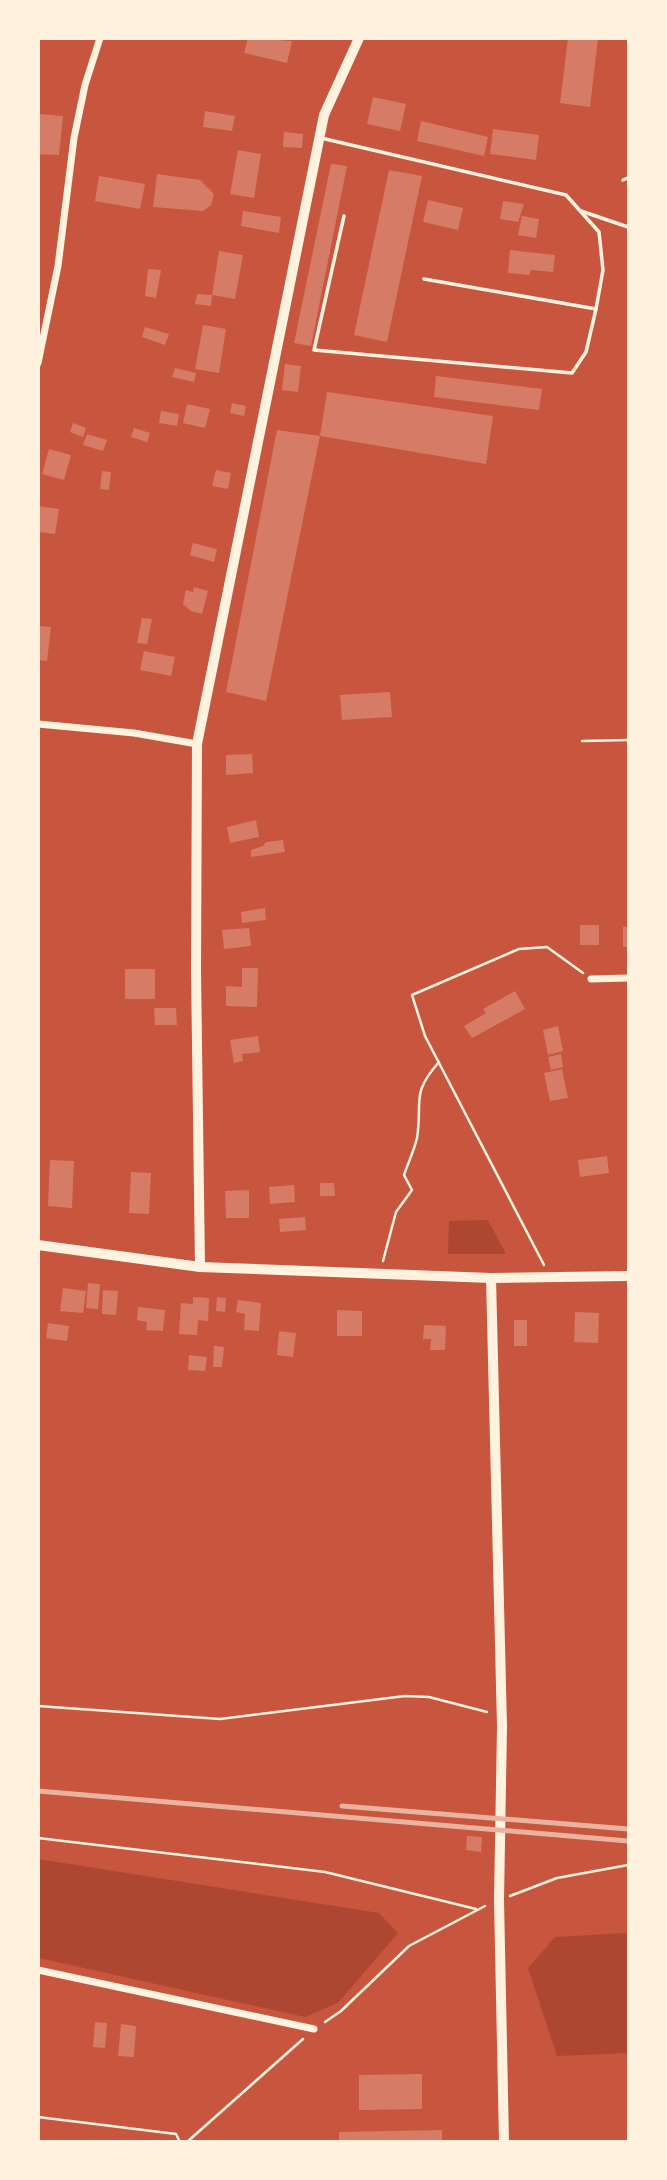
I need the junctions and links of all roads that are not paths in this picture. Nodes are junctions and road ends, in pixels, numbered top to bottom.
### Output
1 (100, 38) edge
2 (359, 38) edge
3 (319, 138) junction
4 (579, 210) junction
5 (344, 216) dead end
6 (628, 227) edge
7 (424, 279) dead end
8 (596, 309) junction
9 (38, 363) edge
10 (38, 724) edge
11 (197, 744) junction
12 (628, 978) edge
13 (591, 979) road end
14 (38, 1245) edge
15 (200, 1267) junction
16 (628, 1276) edge
17 (491, 1278) junction
18 (38, 1970) edge
19 (314, 2029) road end
20 (504, 2141) edge

1 - 9 street
2 - 3 street
3 - 4 lane
3 - 11 street
4 - 6 lane
4 - 8 lane
5 - 8 lane
7 - 8 lane
10 - 11 street
11 - 15 street
12 - 13 street
14 - 15 street
15 - 17 street
16 - 17 street
17 - 20 street
18 - 19 street

